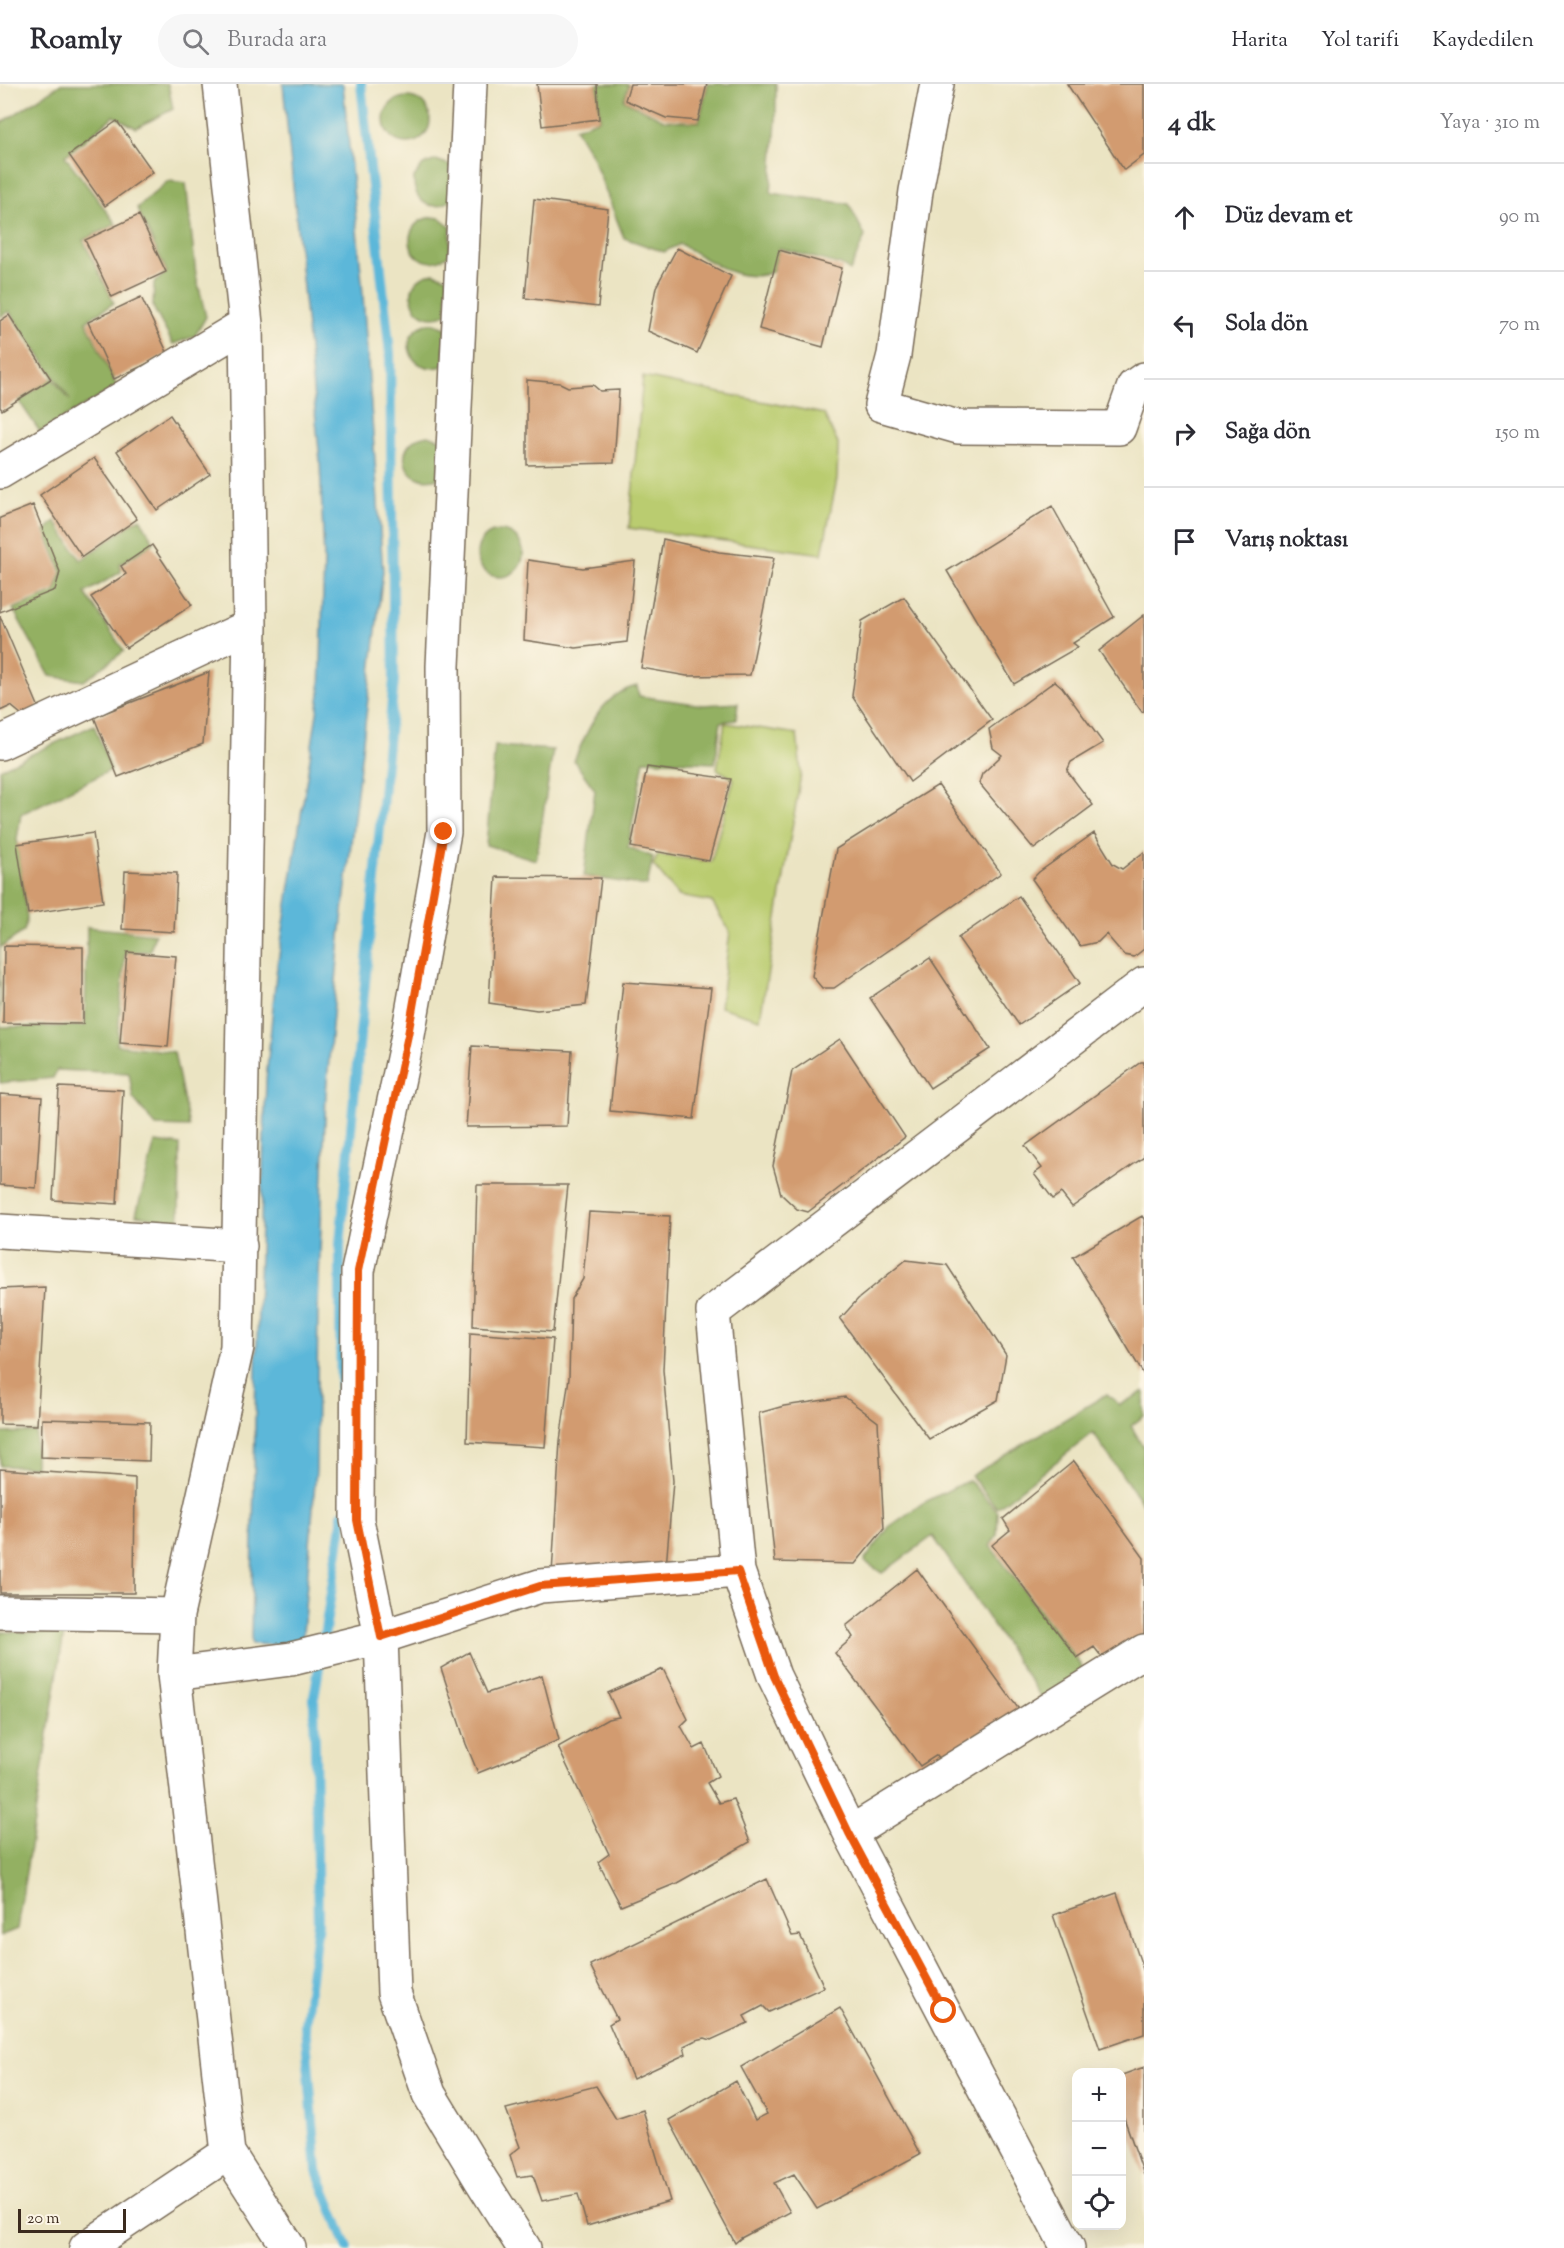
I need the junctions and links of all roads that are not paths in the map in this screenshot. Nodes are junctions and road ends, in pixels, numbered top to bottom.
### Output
1 (220, 84) edge
2 (470, 84) edge
3 (937, 84) edge
4 (246, 324) junction
5 (1141, 390) edge
6 (0, 472) edge
7 (250, 626) junction
8 (0, 743) edge
9 (1144, 984) edge
10 (0, 1231) edge
11 (240, 1246) junction
12 (738, 1571) junction
13 (0, 1612) edge
14 (177, 1616) junction
15 (381, 1637) junction
16 (1144, 1651) edge
17 (174, 1674) junction
18 (849, 1833) junction
19 (228, 2152) junction
20 (86, 2248) edge
21 (289, 2248) edge
22 (524, 2248) edge
23 (1068, 2248) edge

1 - 4 street
2 - 15 street
3 - 5 street
4 - 6 street
4 - 7 street
7 - 8 street
7 - 11 street
9 - 12 street
10 - 11 street
11 - 14 street
12 - 15 street
12 - 18 street
13 - 14 street
14 - 17 street
15 - 17 street
15 - 22 street
16 - 18 street
17 - 19 street
18 - 23 street
19 - 20 street
19 - 21 street

